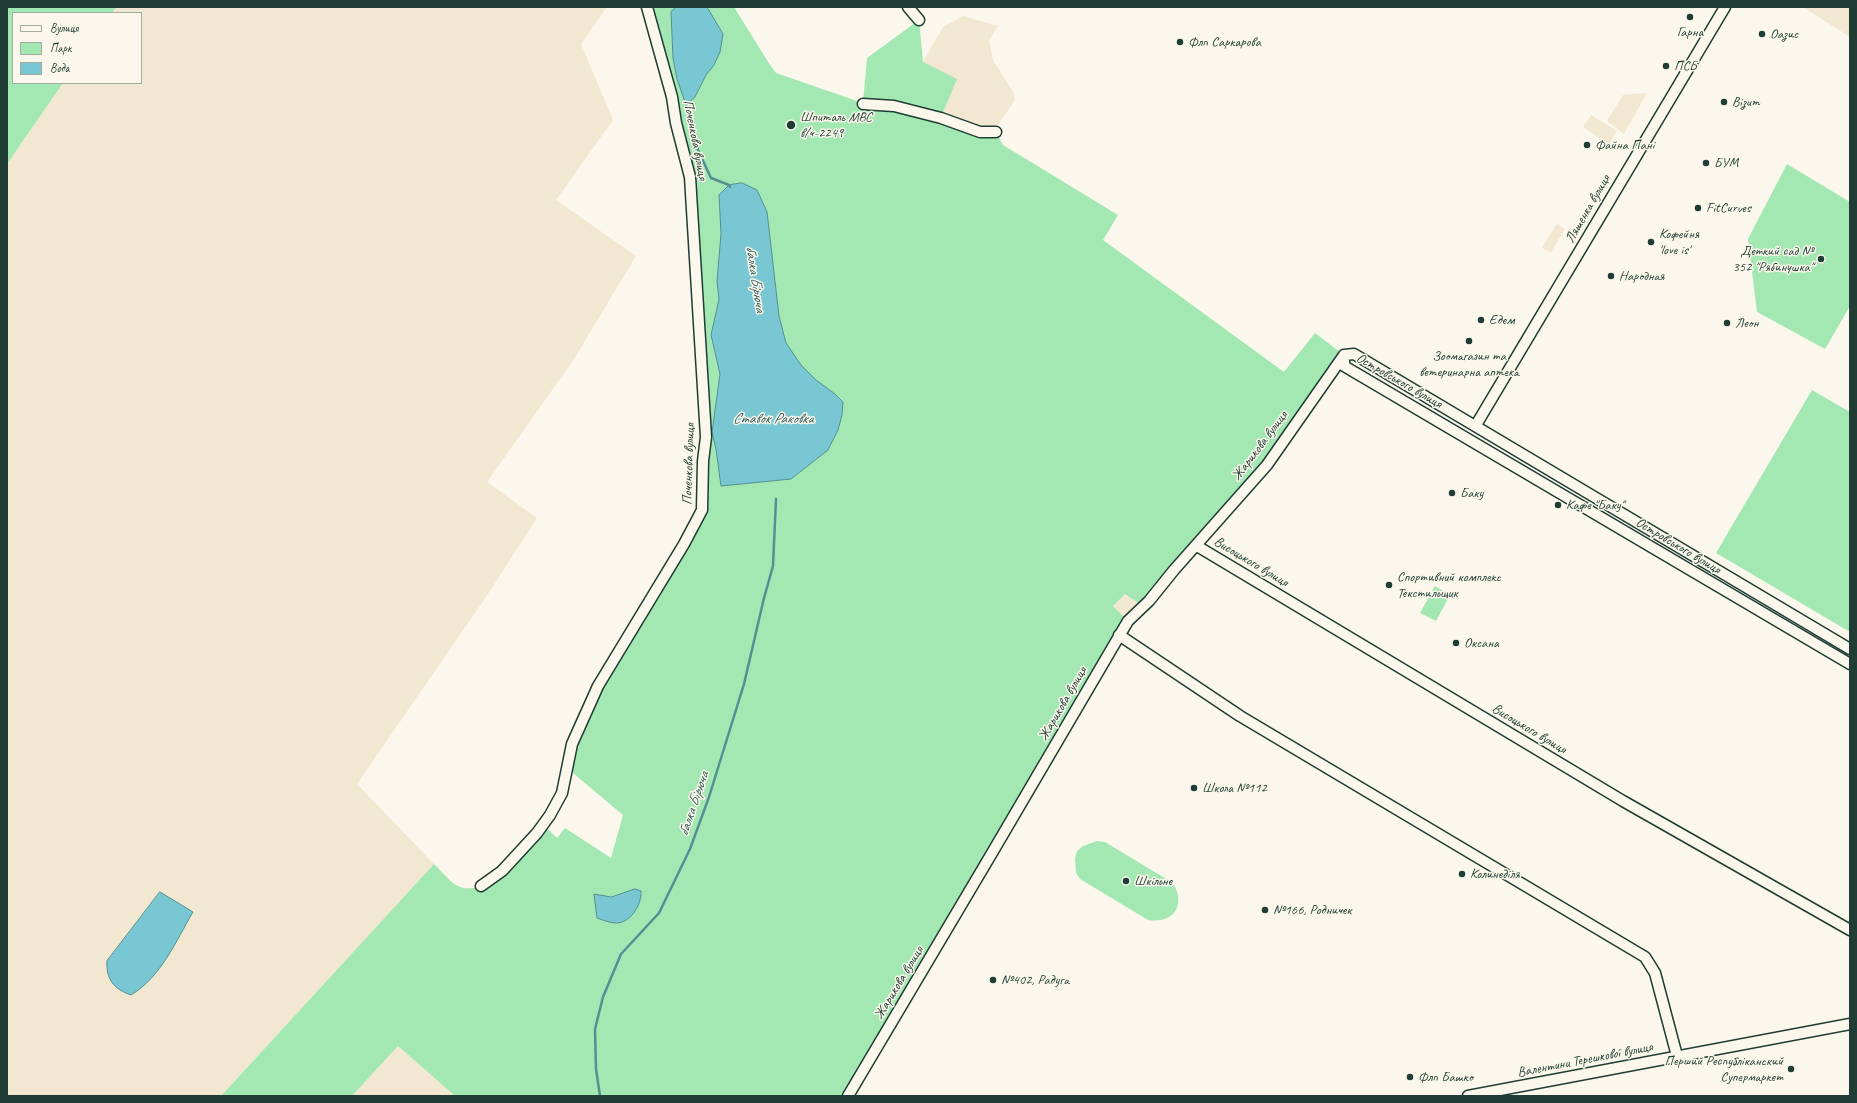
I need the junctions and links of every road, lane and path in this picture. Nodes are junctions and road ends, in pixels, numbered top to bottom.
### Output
1 (648, 7) edge
2 (908, 7) edge
3 (1725, 7) edge
4 (919, 20) dead end
5 (863, 104) dead end
6 (996, 132) dead end
7 (1344, 355) junction
8 (1476, 425) junction
9 (1197, 546) junction
10 (1119, 635) junction
11 (1850, 649) edge
12 (1850, 664) edge
13 (482, 886) dead end
14 (1850, 930) edge
15 (1850, 1024) edge
16 (1677, 1056) junction
17 (848, 1096) edge
18 (1468, 1096) edge

1 - 13 street, Поченкова вулиця
2 - 4 street
3 - 8 street, Ляшенка вулиця
5 - 6 street
7 - 8 street, Островського вулиця
7 - 9 street, Жарикова вулиця
7 - 12 street, Островського вулиця
8 - 11 street, Островського вулиця
9 - 10 street, Жарикова вулиця
9 - 14 street, Висоцького вулиця
10 - 16 street
10 - 17 street, Жарикова вулиця
15 - 16 street, Валентини Терешкової вулиця
16 - 18 street, Валентини Терешкової вулиця

